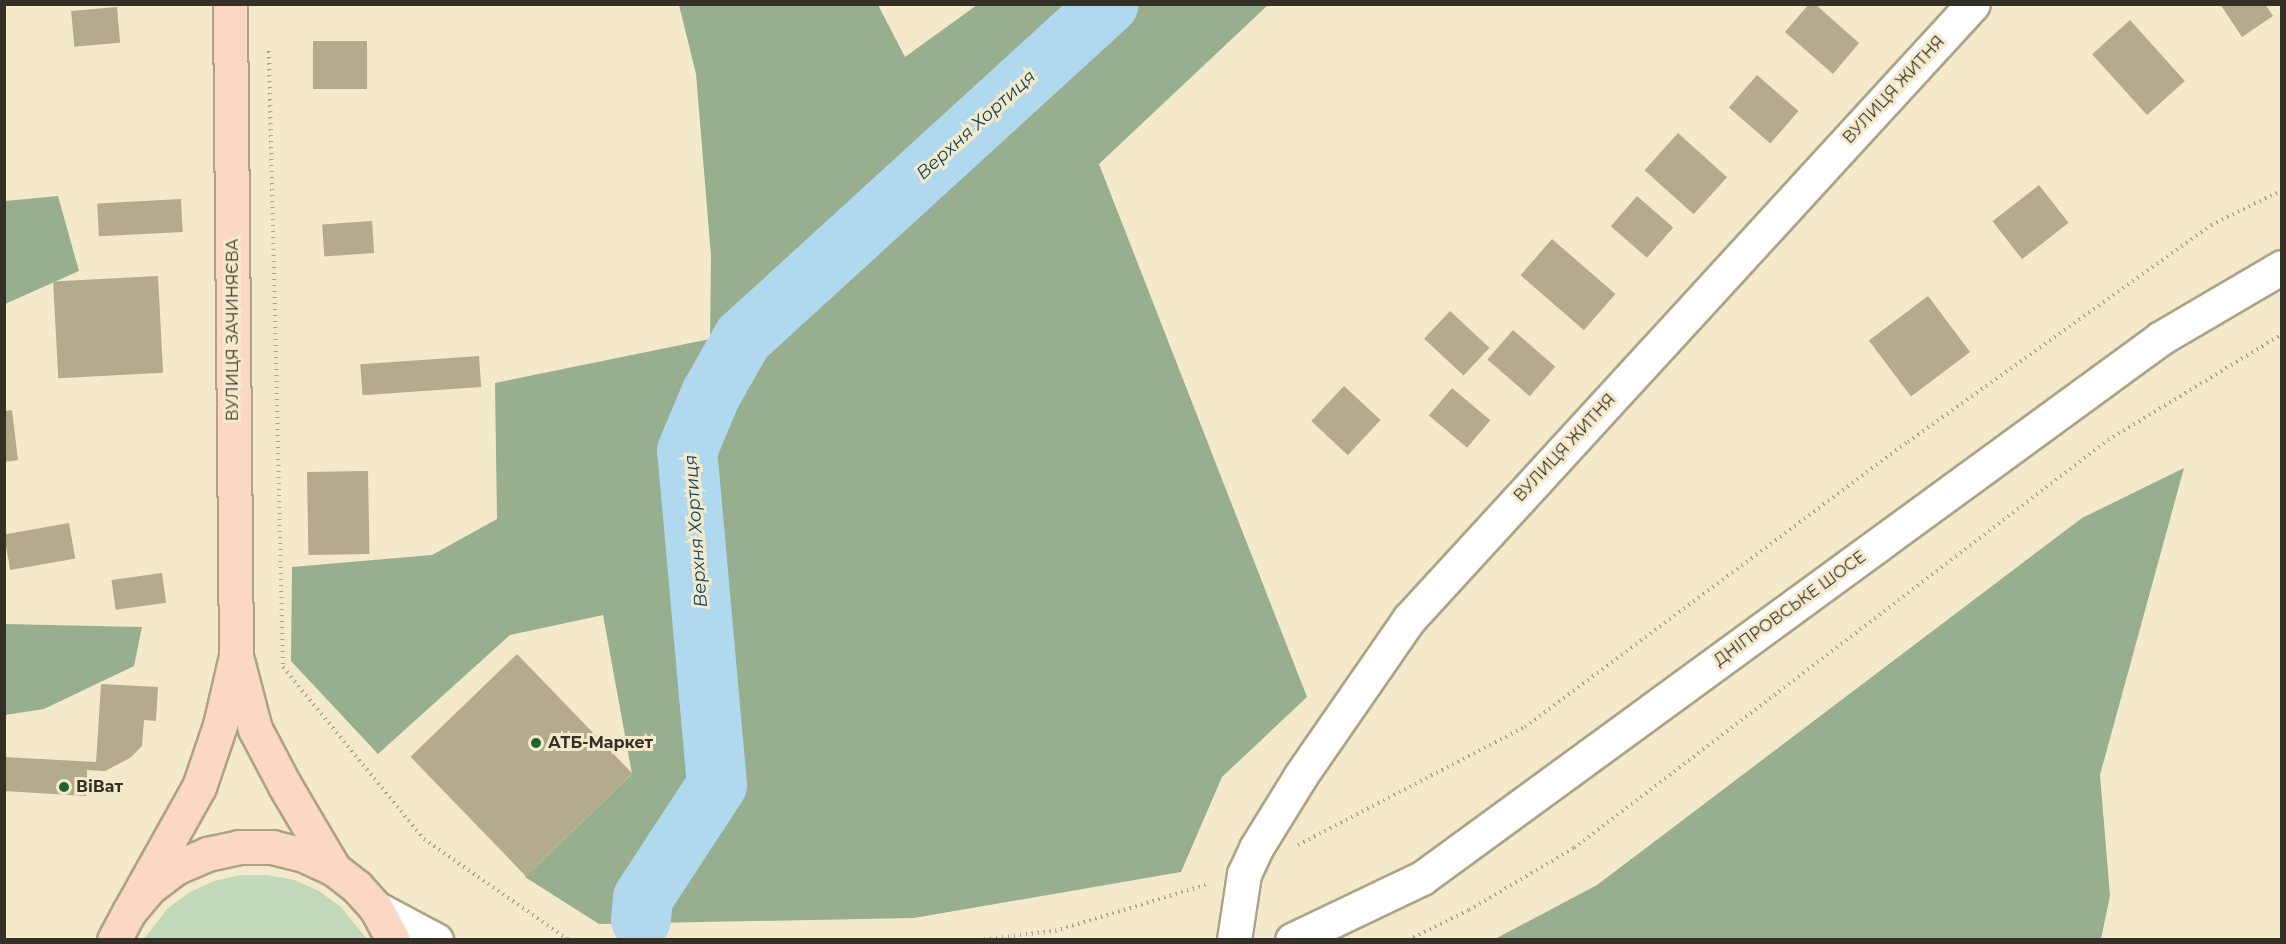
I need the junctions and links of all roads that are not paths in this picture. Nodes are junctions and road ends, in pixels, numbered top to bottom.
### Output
1 (230, 4) edge
2 (1973, 4) edge
3 (2282, 267) edge
4 (236, 656) junction
5 (334, 869) junction
6 (376, 908) junction
7 (121, 926) edge
8 (393, 939) edge
9 (436, 939) edge
10 (1234, 939) edge
11 (1292, 939) edge

1 - 4 main road, ВУЛИЦЯ ЗАЧИНЯЄВА
2 - 10 street, ВУЛИЦЯ ЖИТНЯ
3 - 11 street, ДНІПРОВСЬКЕ ШОСЕ
4 - 5 main road
4 - 7 main road
5 - 6 main road
5 - 7 main road
6 - 8 main road
6 - 9 street

